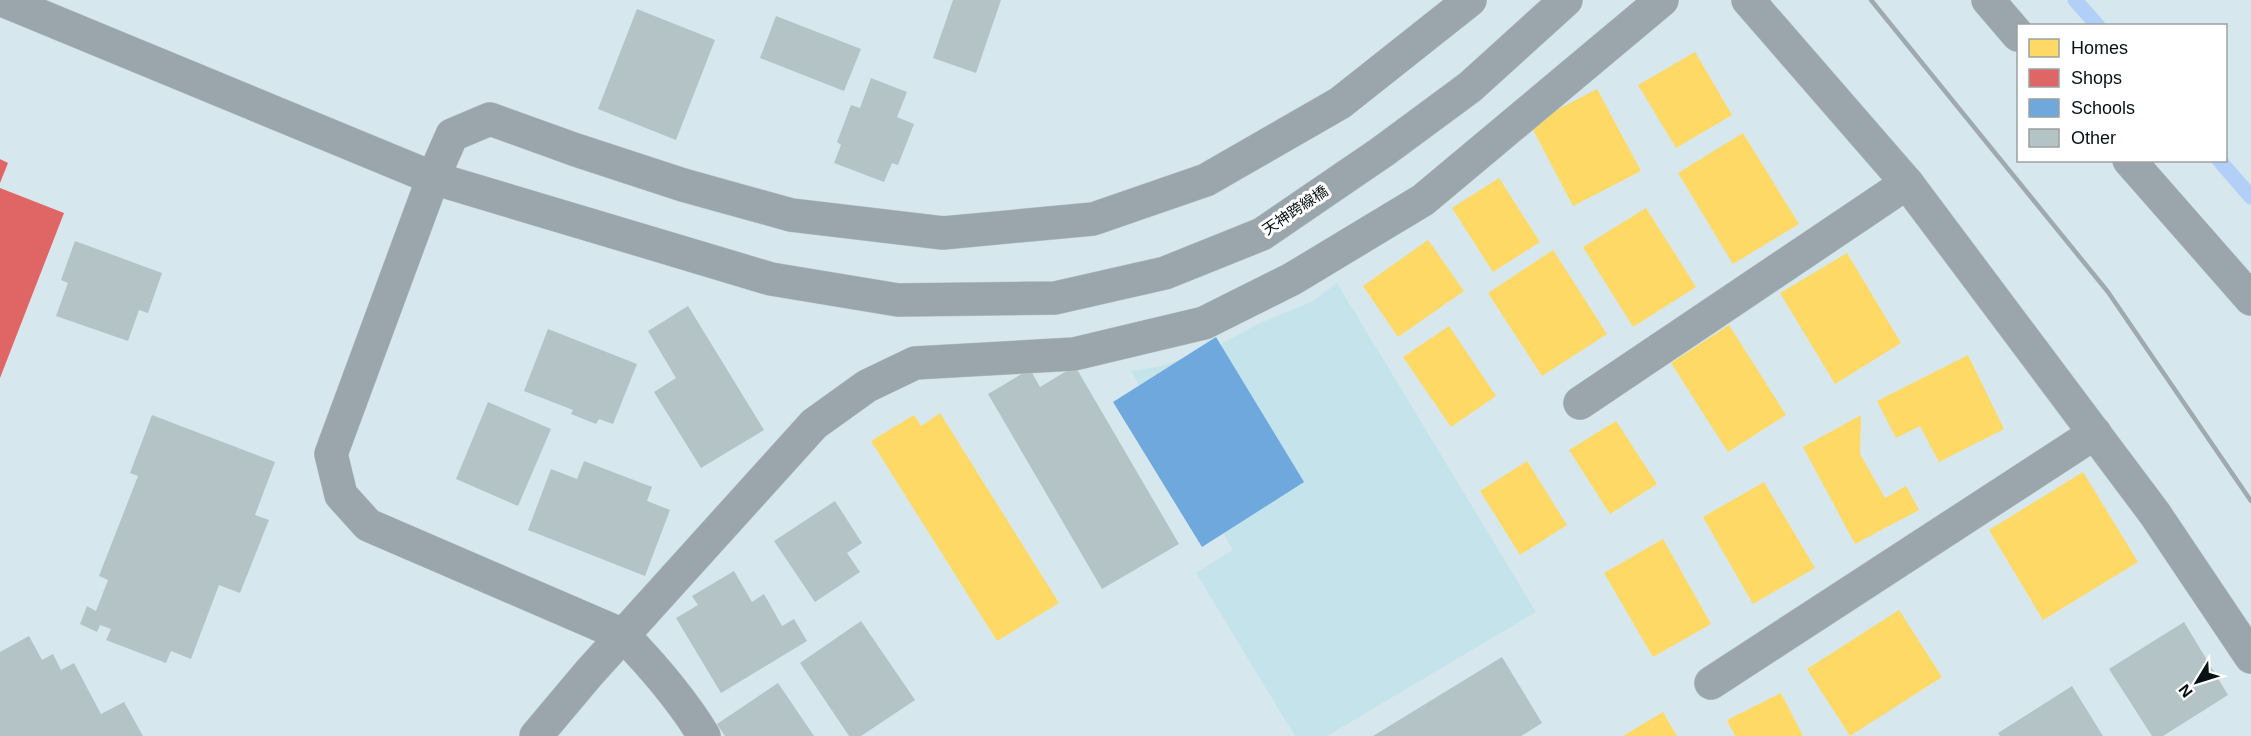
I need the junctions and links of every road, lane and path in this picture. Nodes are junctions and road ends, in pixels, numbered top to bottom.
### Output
1 (2, 0) edge
2 (1470, 0) edge
3 (1566, 0) edge
4 (1662, 0) edge
5 (1748, 0) edge
6 (1988, 0) edge
7 (2017, 33) edge
8 (2131, 162) edge
9 (433, 178) junction
10 (1907, 183) junction
11 (2251, 299) edge
12 (1580, 403) dead end
13 (2095, 434) junction
14 (623, 635) junction
15 (2251, 657) edge
16 (1711, 683) dead end
17 (536, 736) edge
18 (704, 736) edge

1 - 9 street, 天神跨線橋
2 - 9 street
3 - 9 street, 天神跨線橋
4 - 14 street
5 - 10 street
6 - 7 street
8 - 11 street
9 - 14 street
10 - 12 street
10 - 13 street
13 - 15 street
13 - 16 street
14 - 17 street
14 - 18 street

